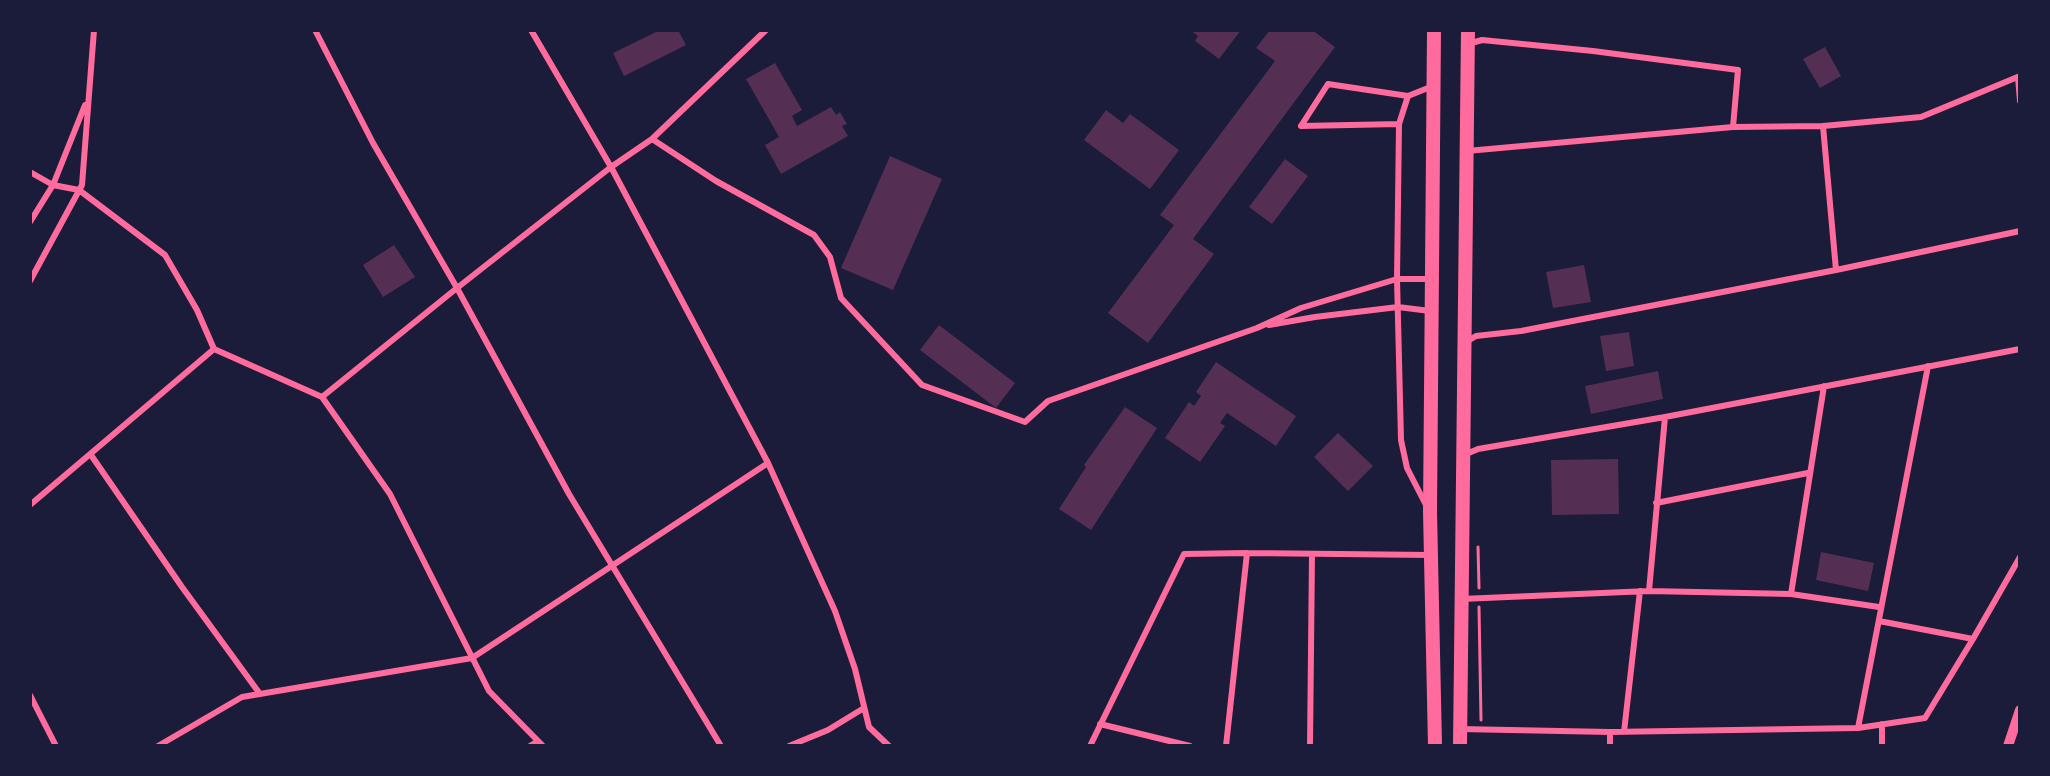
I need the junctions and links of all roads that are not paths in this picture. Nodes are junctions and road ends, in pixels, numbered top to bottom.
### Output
1 (94, 30) edge
2 (315, 30) edge
3 (531, 30) edge
4 (766, 30) edge
5 (1434, 30) edge
6 (1468, 37) edge
7 (2019, 76) edge
8 (1434, 86) junction
9 (1408, 96) junction
10 (88, 99) junction
11 (2020, 101) edge
12 (1399, 124) junction
13 (1823, 126) junction
14 (1733, 127) junction
15 (652, 139) junction
16 (1466, 151) junction
17 (611, 167) junction
18 (30, 172) edge
19 (53, 185) junction
20 (79, 190) junction
21 (30, 222) edge
22 (2020, 231) edge
23 (1836, 270) junction
24 (1397, 279) junction
25 (1431, 279) junction
26 (30, 281) edge
27 (457, 288) junction
28 (1398, 307) junction
29 (1430, 311) junction
30 (1257, 328) junction
31 (1464, 343) junction
32 (214, 349) junction
33 (2020, 349) edge
34 (1928, 366) junction
35 (1824, 386) junction
36 (322, 397) junction
37 (1665, 417) junction
38 (91, 455) junction
39 (1462, 456) junction
40 (768, 463) junction
41 (1808, 473) junction
42 (1656, 503) junction
43 (30, 505) edge
44 (1430, 511) junction
45 (1247, 553) junction
46 (1312, 554) junction
47 (1430, 555) junction
48 (2020, 557) edge
49 (612, 564) junction
50 (1640, 591) junction
51 (1649, 591) junction
52 (1791, 594) junction
53 (1460, 599) junction
54 (1879, 607) junction
55 (1879, 621) junction
56 (1973, 639) junction
57 (472, 658) junction
58 (260, 694) junction
59 (30, 695) edge
60 (30, 700) edge
61 (36, 707) junction
62 (864, 708) junction
63 (2020, 710) edge
64 (1100, 724) junction
65 (1882, 724) junction
66 (1858, 728) junction
67 (1460, 729) junction
68 (1610, 732) junction
69 (1624, 732) junction
70 (540, 743) edge
71 (56, 746) edge
72 (158, 746) edge
73 (530, 746) edge
74 (721, 746) edge
75 (789, 746) edge
76 (889, 746) edge
77 (1090, 746) edge
78 (1190, 746) edge
79 (1226, 746) edge
80 (1310, 746) edge
81 (1435, 746) edge
82 (1460, 746) edge
83 (1610, 746) edge
84 (1882, 746) edge
85 (2008, 746) edge

1 - 10 street
2 - 27 street
3 - 17 street
4 - 15 street
5 - 8 highway
6 - 14 street
6 - 16 highway
7 - 11 street
7 - 13 street
8 - 9 street
8 - 25 highway
9 - 12 street
9 - 12 street
10 - 19 street
10 - 20 street
12 - 24 street
13 - 14 street
13 - 23 street
14 - 16 street
15 - 17 street
15 - 30 street
16 - 31 highway
17 - 27 street
17 - 40 street
18 - 19 street
19 - 20 street
19 - 21 street
20 - 26 street
20 - 32 street
22 - 23 street
23 - 31 street
24 - 25 street
24 - 28 street
24 - 30 street
25 - 29 highway
27 - 36 street
27 - 49 street
28 - 29 street
28 - 30 street
28 - 44 street
29 - 44 highway
31 - 39 highway
32 - 36 street
32 - 38 street
33 - 34 street
34 - 35 street
34 - 54 street
35 - 37 street
35 - 41 street
36 - 57 street
37 - 39 street
37 - 42 street
38 - 43 street
38 - 58 street
39 - 53 highway
40 - 49 street
40 - 62 street
41 - 42 street
41 - 52 street
42 - 51 street
44 - 47 highway
45 - 46 street
45 - 64 street
45 - 79 street
46 - 47 street
46 - 80 street
47 - 81 highway
48 - 56 street
49 - 57 street
49 - 74 street
50 - 51 street
50 - 53 street
50 - 69 street
51 - 52 street
52 - 54 street
53 - 67 highway
54 - 55 street
55 - 56 street
55 - 66 street
56 - 65 street
57 - 58 street
57 - 70 street
58 - 72 street
59 - 61 street
60 - 61 street
61 - 71 street
62 - 75 street
62 - 76 street
63 - 85 street
64 - 77 street
64 - 78 street
65 - 66 street
65 - 84 street
66 - 69 street
67 - 68 street
67 - 82 highway
68 - 69 street
68 - 83 street
70 - 73 street

